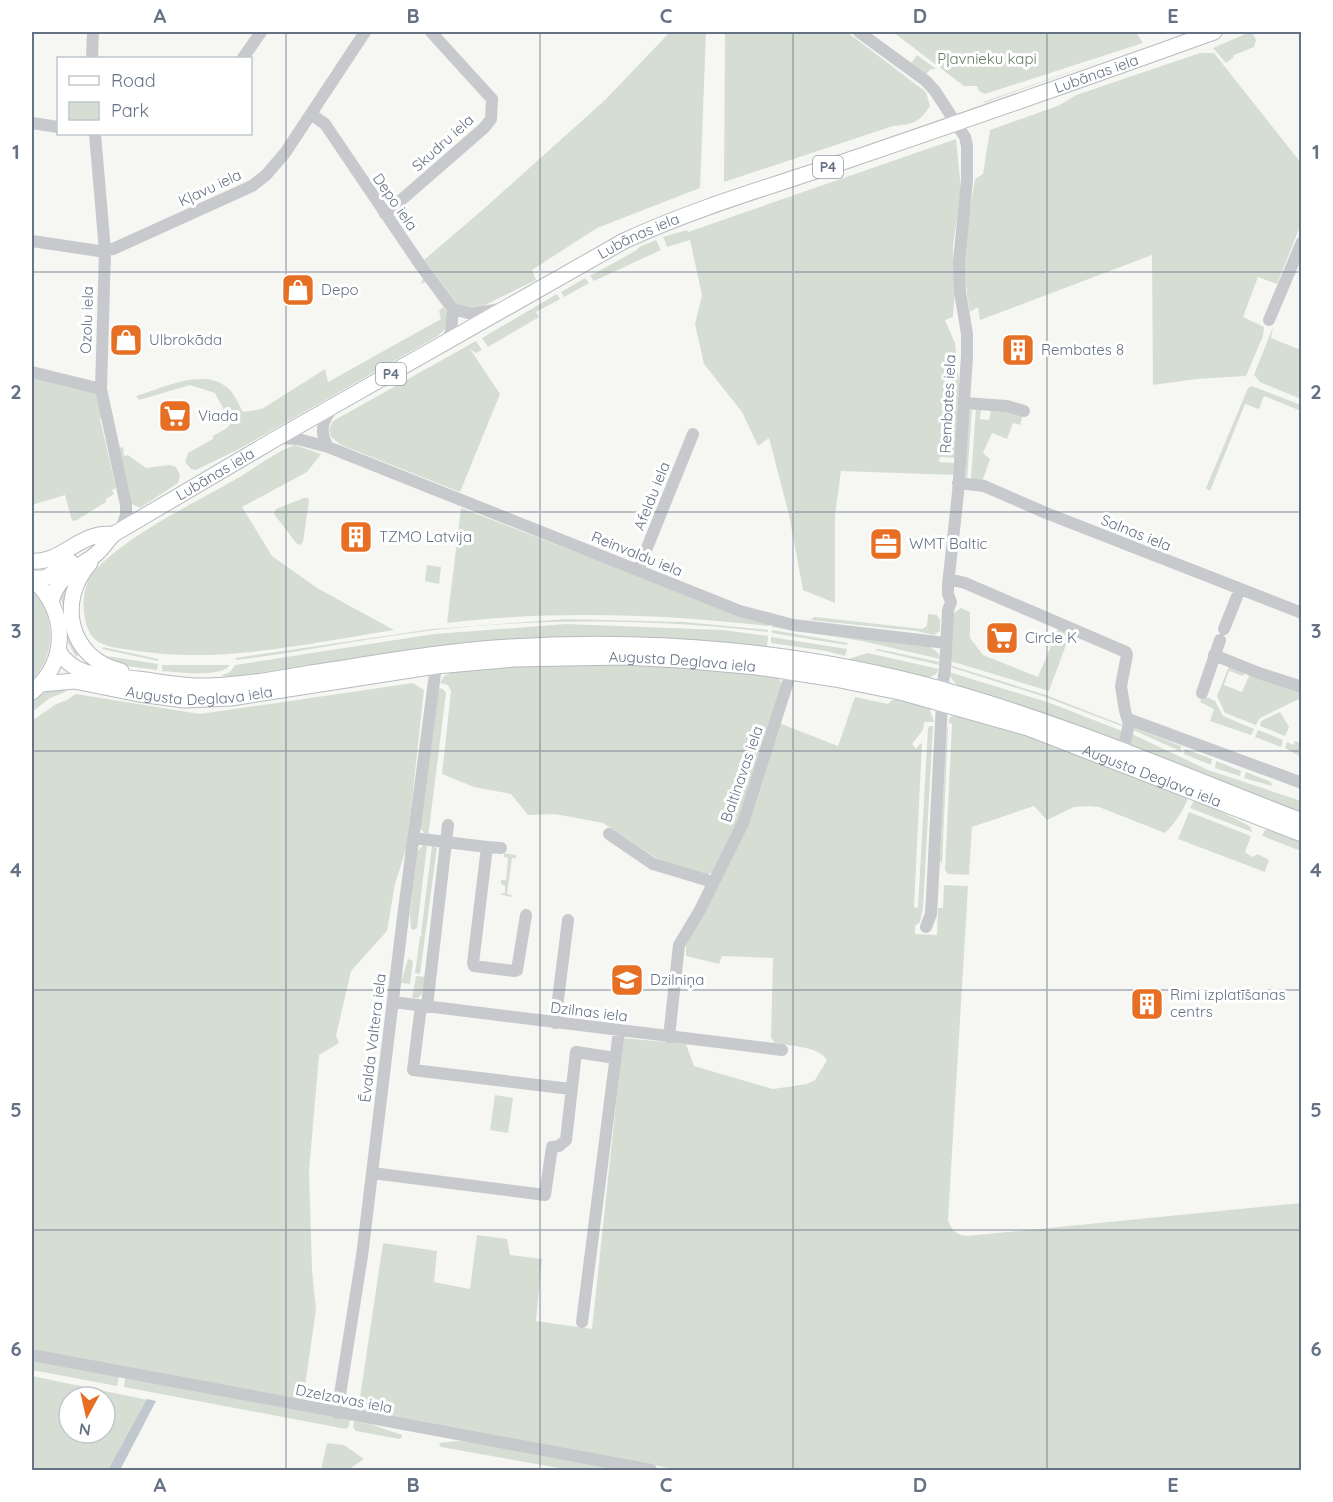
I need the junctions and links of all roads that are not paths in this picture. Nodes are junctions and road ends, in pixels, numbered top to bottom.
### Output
1 (93, 32) edge
2 (261, 32) edge
3 (365, 32) edge
4 (431, 32) edge
5 (859, 32) edge
6 (1214, 32) edge
7 (92, 57) edge
8 (244, 57) edge
9 (312, 114) junction
10 (32, 123) edge
11 (955, 123) junction
12 (57, 127) edge
13 (95, 135) edge
14 (385, 214) junction
15 (32, 241) edge
16 (1302, 242) edge
17 (105, 251) junction
18 (453, 309) junction
19 (504, 309) junction
20 (1269, 320) dead end
21 (446, 342) junction
22 (32, 372) edge
23 (101, 389) junction
24 (965, 403) junction
25 (335, 405) junction
26 (1024, 411) dead end
27 (693, 434) dead end
28 (277, 438) junction
29 (328, 447) junction
30 (958, 483) junction
31 (126, 505) junction
32 (153, 512) junction
33 (114, 535) junction
34 (93, 550) junction
35 (32, 561) edge
36 (638, 570) junction
37 (32, 571) edge
38 (32, 578) edge
39 (949, 579) junction
40 (1240, 589) junction
41 (51, 602) junction
42 (1302, 613) edge
43 (58, 644) junction
44 (946, 644) junction
45 (1214, 655) junction
46 (436, 666) junction
47 (791, 672) junction
48 (138, 679) junction
49 (1302, 687) edge
50 (36, 688) edge
51 (1202, 693) dead end
52 (942, 696) junction
53 (1128, 719) junction
54 (1045, 728) junction
55 (1123, 751) junction
56 (1302, 783) edge
57 (1302, 821) edge
58 (448, 825) dead end
59 (609, 834) dead end
60 (1302, 834) edge
61 (413, 838) junction
62 (446, 842) junction
63 (487, 847) junction
64 (501, 848) dead end
65 (713, 882) junction
66 (526, 915) dead end
67 (568, 920) dead end
68 (926, 927) dead end
69 (393, 1002) junction
70 (424, 1006) junction
71 (555, 1023) junction
72 (619, 1031) junction
73 (669, 1037) junction
74 (782, 1050) dead end
75 (615, 1058) junction
76 (571, 1089) junction
77 (372, 1173) junction
78 (582, 1322) dead end
79 (32, 1355) edge
80 (337, 1413) junction
81 (651, 1470) edge

1 - 7 street
2 - 8 street
3 - 9 street, Kļavu iela
4 - 14 street, Skudru iela
5 - 11 street, Rembates iela
6 - 11 main road, Lubānas iela / P4
9 - 14 street, Depo iela
9 - 17 street, Kļavu iela
10 - 12 street
11 - 19 main road, Lubānas iela / P4
11 - 24 street, Rembates iela
13 - 17 street, Ozolu iela
14 - 18 street, Depo iela
15 - 17 street
16 - 20 street
17 - 23 street, Ozolu iela
18 - 19 street
18 - 21 street
19 - 21 main road, Lubānas iela / P4
21 - 25 main road, Lubānas iela / P4
22 - 23 street
23 - 31 street, Ozolu iela
24 - 26 street
24 - 30 street, Rembates iela
25 - 28 main road, Lubānas iela / P4
25 - 29 street
27 - 36 street, Afeldu iela
28 - 29 street, Reinvaldu iela
28 - 32 main road, Lubānas iela / P4
29 - 36 street, Reinvaldu iela
30 - 39 street, Rembates iela
30 - 40 street, Salnas iela
31 - 32 street
31 - 33 street, Ozolu iela
32 - 33 main road, Lubānas iela / P4
33 - 34 main road, Lubānas iela / P4
33 - 35 main road, P4
34 - 37 main road, Lubānas iela / P4
34 - 38 main road, Lubānas iela / P4
34 - 41 main road, Lubānas iela / P4
34 - 48 main road
36 - 44 street, Reinvaldu iela
38 - 41 main road, P4
39 - 44 street, Rembates iela
39 - 53 street
40 - 42 street, Salnas iela
40 - 45 street
41 - 43 main road, P4
43 - 48 main road, Augusta Deglava iela
43 - 50 main road
44 - 52 street, Rembates iela
45 - 49 street
45 - 51 street
46 - 47 main road, Augusta Deglava iela
46 - 50 main road, Augusta Deglava iela
46 - 61 street, Ēvalda Valtera iela
47 - 52 main road, Augusta Deglava iela
47 - 65 street, Baltinavas iela
48 - 52 main road, Augusta Deglava iela
52 - 54 main road, Augusta Deglava iela
52 - 68 street, Rembates iela
53 - 55 street
53 - 56 street
54 - 55 main road, Augusta Deglava iela
54 - 60 main road, Augusta Deglava iela
55 - 57 main road, Augusta Deglava iela
58 - 62 street
59 - 65 street
61 - 62 street
61 - 69 street, Ēvalda Valtera iela
62 - 63 street
62 - 70 street
63 - 64 street
63 - 66 street
65 - 73 street, Baltinavas iela
67 - 71 street
69 - 70 street, Dzilnas iela
69 - 77 street, Ēvalda Valtera iela
70 - 71 street, Dzilnas iela
70 - 76 street
71 - 72 street, Dzilnas iela
72 - 73 street, Dzilnas iela
72 - 75 street
73 - 74 street, Dzilnas iela
75 - 76 street
75 - 78 street
76 - 77 street
77 - 80 street, Ēvalda Valtera iela
79 - 80 street, Dzelzavas iela
80 - 81 street, Dzelzavas iela

